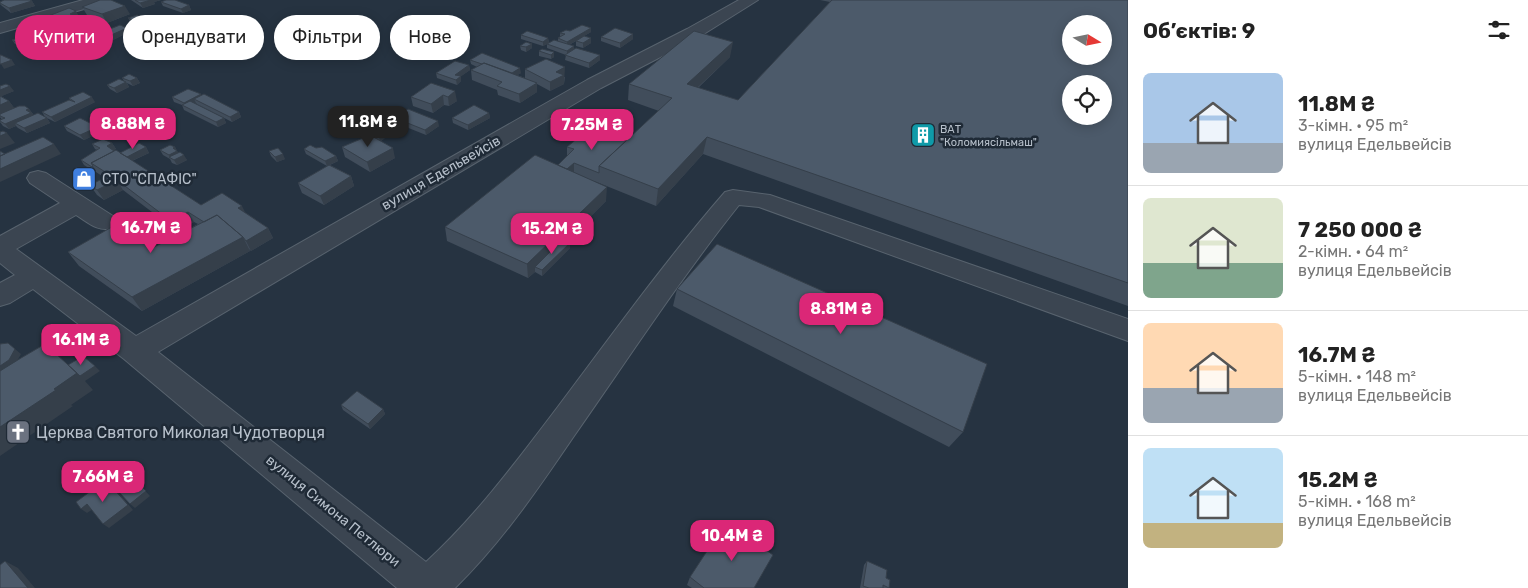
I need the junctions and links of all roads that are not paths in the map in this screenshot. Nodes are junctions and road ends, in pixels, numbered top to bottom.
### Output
1 (100, 0) edge
2 (750, 0) edge
3 (0, 28) edge
4 (38, 178) dead end
5 (77, 204) junction
6 (104, 222) dead end
7 (0, 249) edge
8 (35, 275) junction
9 (0, 296) edge
10 (1128, 330) edge
11 (135, 351) junction
12 (427, 588) edge

1 - 3 street
2 - 11 street, вулиця Едельвейсів
4 - 5 street
5 - 6 street
5 - 7 street
7 - 8 street, вулиця Симона Петлюри
8 - 9 street
8 - 11 street, вулиця Симона Петлюри
10 - 12 street
11 - 12 street, вулиця Симона Петлюри

